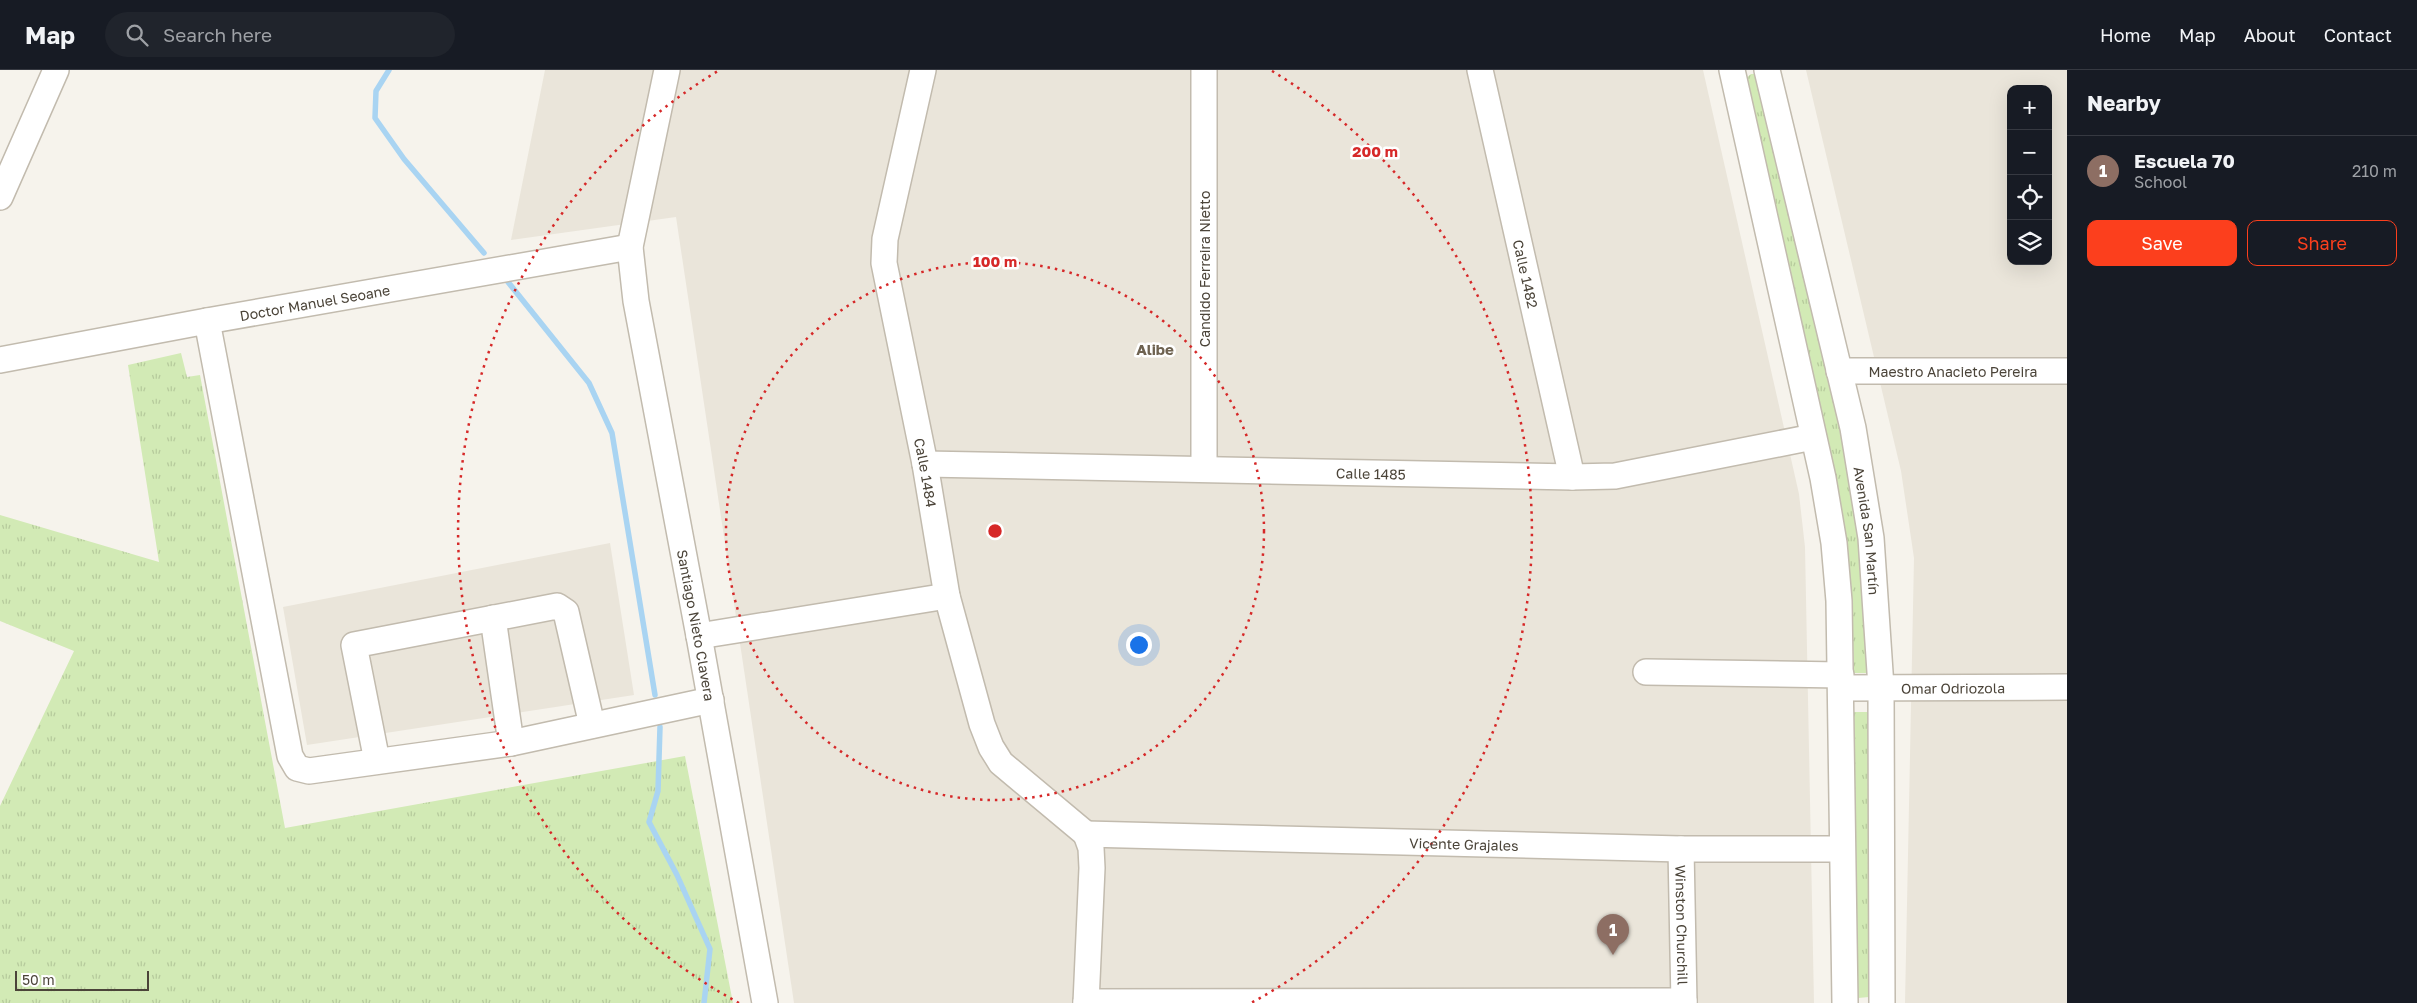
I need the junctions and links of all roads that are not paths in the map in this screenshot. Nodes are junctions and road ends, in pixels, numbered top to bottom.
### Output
1 (56, 70) edge
2 (667, 70) edge
3 (923, 70) edge
4 (1204, 70) edge
5 (1480, 70) edge
6 (1732, 70) edge
7 (1766, 70) edge
8 (0, 197) edge
9 (630, 247) junction
10 (207, 321) junction
11 (0, 360) edge
12 (1839, 371) junction
13 (2067, 371) edge
14 (1812, 437) junction
15 (926, 464) junction
16 (1204, 468) junction
17 (1572, 477) junction
18 (947, 596) junction
19 (493, 618) junction
20 (699, 636) junction
21 (1646, 672) dead end
22 (1841, 682) junction
23 (1882, 687) junction
24 (2067, 687) edge
25 (711, 700) junction
26 (592, 726) junction
27 (511, 743) junction
28 (377, 761) junction
29 (1086, 834) junction
30 (1681, 849) junction
31 (1842, 850) junction
32 (1684, 1002) edge
33 (765, 1003) edge
34 (1086, 1003) edge
35 (1845, 1003) edge
36 (1882, 1003) edge

1 - 8 street
2 - 9 street, Santiago Nieto Clavera
3 - 15 street, Calle 1484
4 - 16 street, Candido Ferreira Nietto
5 - 17 street, Calle 1482
6 - 14 street
7 - 12 street, Avenida San Martín
9 - 10 street, Doctor Manuel Seoane
9 - 20 street, Santiago Nieto Clavera
10 - 11 street, Doctor Manuel Seoane
10 - 28 street
12 - 13 street, Maestro Anacieto Pereira
12 - 23 street, Avenida San Martín
14 - 17 street, Calle 1485
14 - 22 street
15 - 16 street, Calle 1485
15 - 18 street, Calle 1484
16 - 17 street, Calle 1485
18 - 20 street
18 - 29 street, Calle 1484
19 - 26 street
19 - 27 street
19 - 28 street
20 - 25 street, Santiago Nieto Clavera
21 - 22 street, Omar Odriozola
22 - 23 street, Omar Odriozola
22 - 31 street
23 - 24 street, Omar Odriozola
23 - 36 street, Avenida San Martín
25 - 26 street
25 - 33 street, Santiago Nieto Clavera
26 - 27 street
27 - 28 street
29 - 30 street, Vicente Grajales
29 - 34 street
30 - 31 street, Vicente Grajales
30 - 32 street, Winston Churchill
31 - 35 street
32 - 34 street

